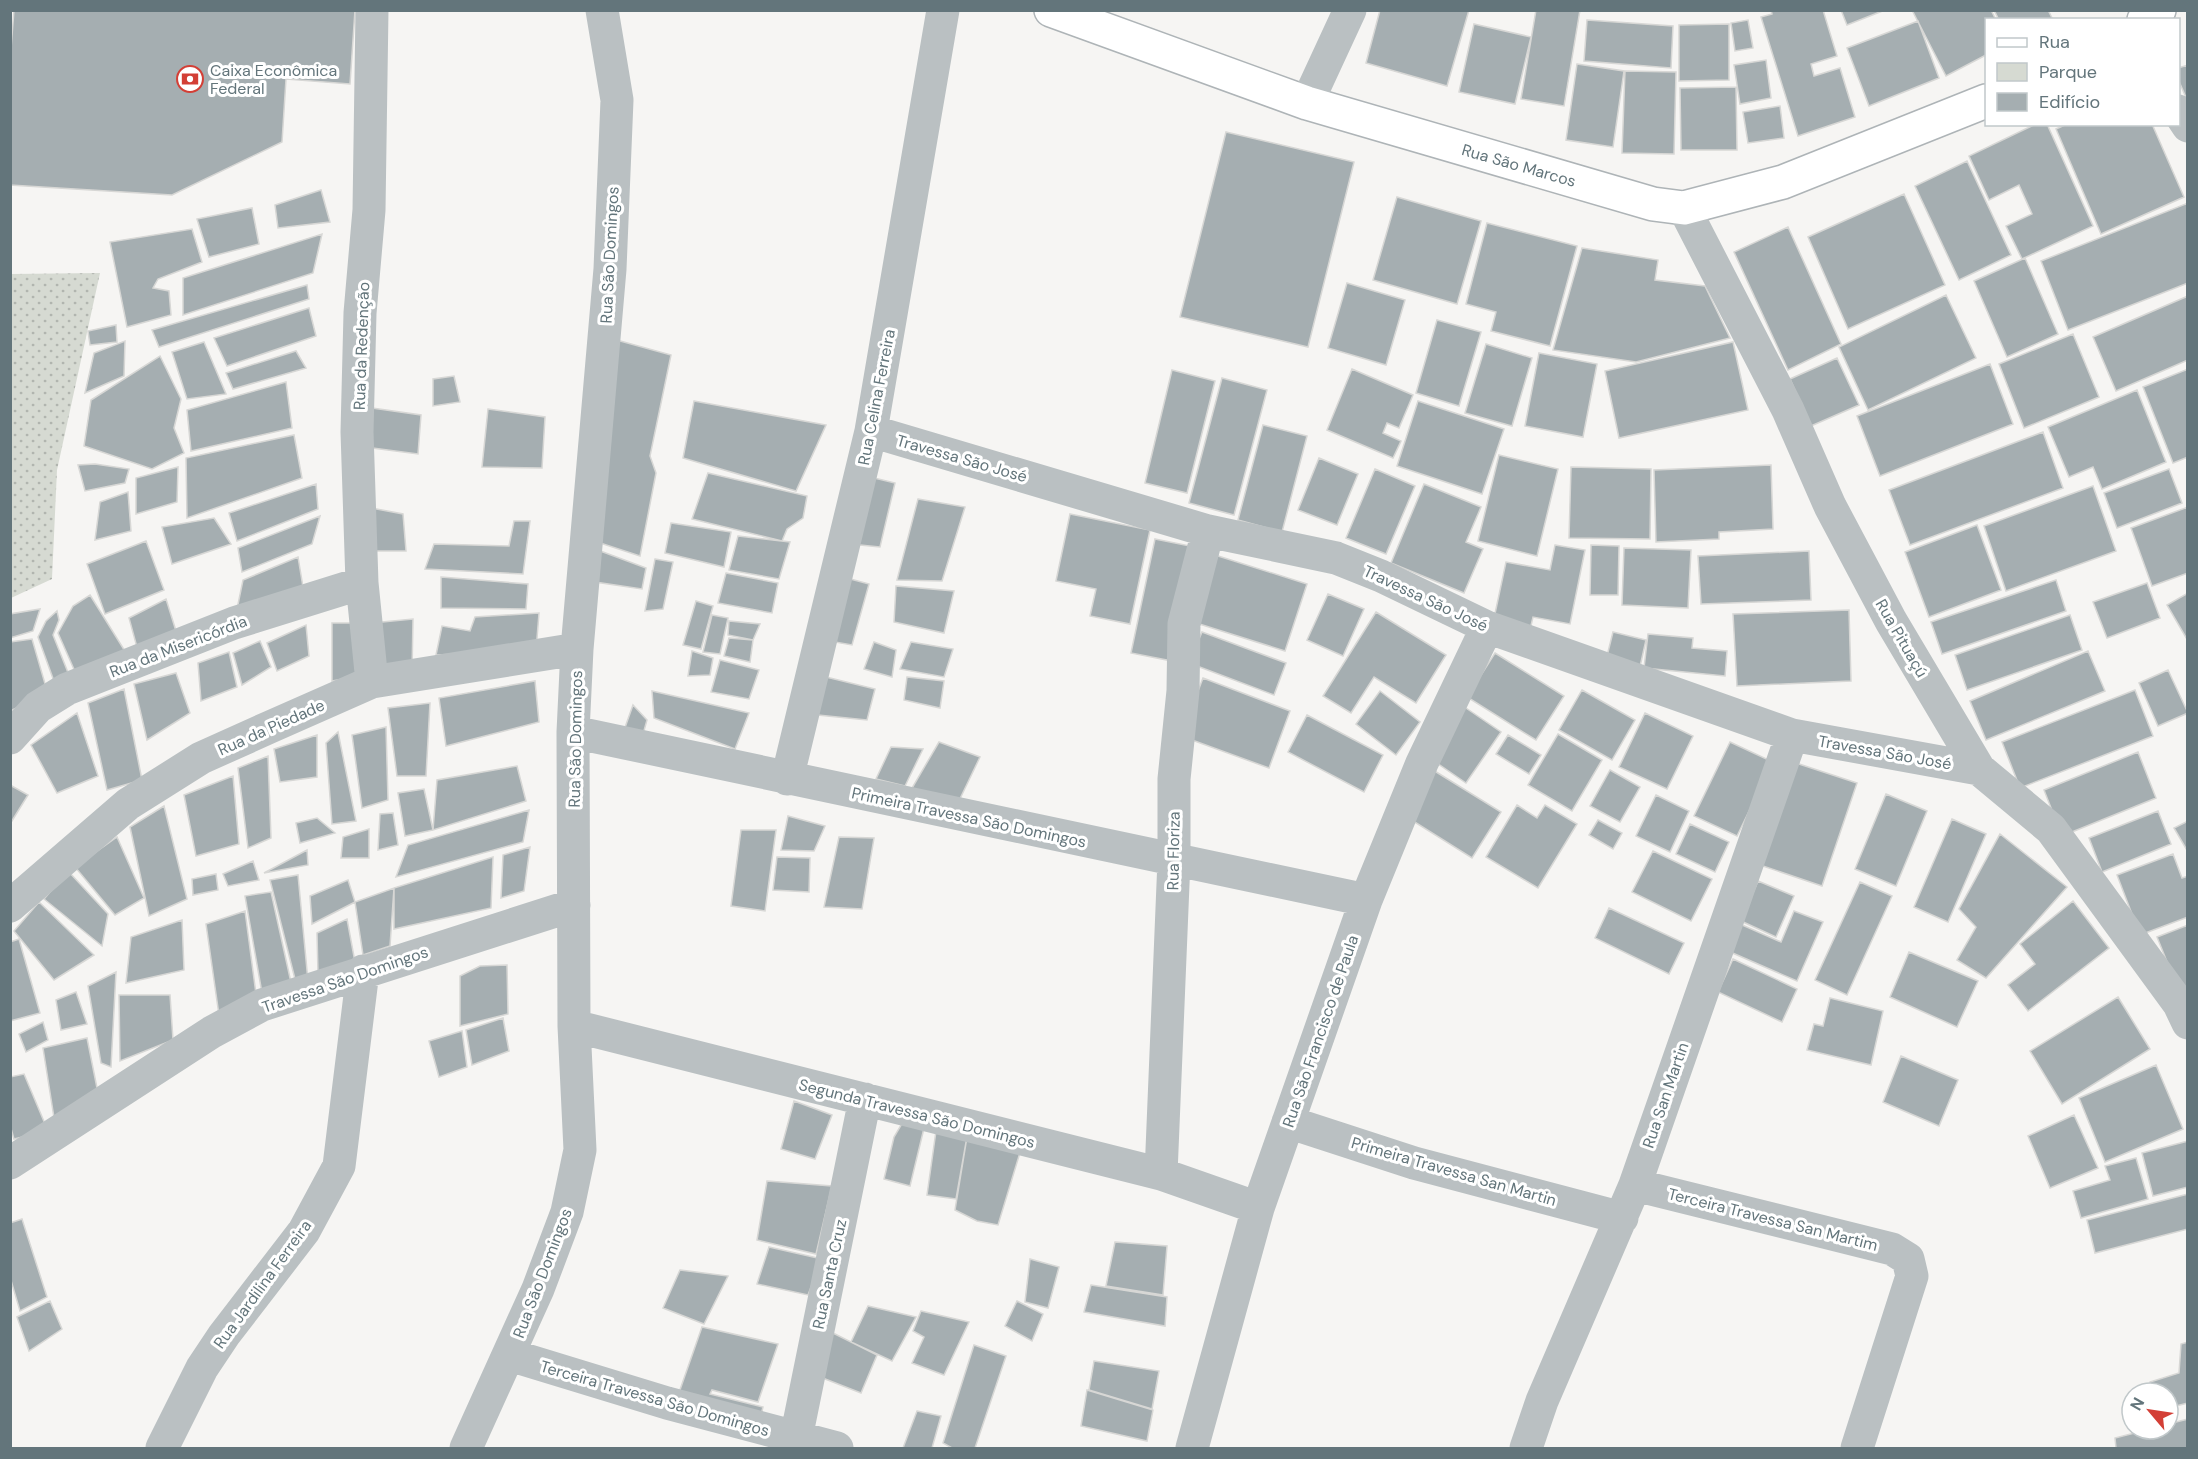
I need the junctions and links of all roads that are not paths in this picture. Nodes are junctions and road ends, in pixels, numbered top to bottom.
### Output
1 (372, 10) edge
2 (602, 10) edge
3 (943, 10) edge
4 (1051, 10) edge
5 (1350, 10) edge
6 (1985, 101) edge
7 (1307, 103) junction
8 (1684, 208) junction
9 (871, 431) junction
10 (1208, 531) junction
11 (362, 583) junction
12 (1486, 627) junction
13 (577, 650) junction
14 (372, 682) junction
15 (573, 732) junction
16 (1792, 735) junction
17 (10, 738) edge
18 (1979, 769) junction
19 (787, 779) junction
20 (1174, 860) junction
21 (1366, 900) junction
22 (574, 905) junction
23 (10, 906) edge
24 (363, 971) junction
25 (2187, 1023) edge
26 (574, 1026) junction
27 (865, 1099) junction
28 (1287, 1122) junction
29 (10, 1163) edge
30 (1161, 1174) junction
31 (1635, 1185) junction
32 (1258, 1208) junction
33 (1622, 1218) junction
34 (510, 1355) junction
35 (795, 1443) edge
36 (162, 1449) edge
37 (466, 1449) edge
38 (837, 1449) edge
39 (1192, 1449) edge
40 (1526, 1449) edge
41 (1857, 1449) edge

1 - 11 street, Rua da Redenção
2 - 13 street, Rua São Domingos
3 - 9 street, Rua Celina Ferreira
4 - 7 main road, Rua São Marcos
5 - 7 street
6 - 8 main road, Rua São Marcos
7 - 8 main road, Rua São Marcos
8 - 18 street, Rua Pituaçú
9 - 10 street, Travessa São José
9 - 19 street, Rua Celina Ferreira
10 - 12 street, Travessa São José
10 - 20 street, Rua Floriza
11 - 14 street, Rua da Redenção
11 - 17 street, Rua da Misericórdia
12 - 16 street, Travessa São José
12 - 21 street, Rua São Francisco de Paula
13 - 14 street, Rua da Piedade
13 - 15 street, Rua São Domingos
14 - 23 street, Rua da Piedade
15 - 19 street, Primeira Travessa São Domingos
15 - 22 street, Rua São Domingos
16 - 18 street, Travessa São José
16 - 31 street, Rua San Martin
18 - 25 street, Rua Pituaçú
19 - 20 street, Primeira Travessa São Domingos
20 - 21 street, Primeira Travessa São Domingos
20 - 30 street, Rua Floriza
21 - 28 street, Rua São Francisco de Paula
22 - 24 street, Travessa São Domingos
22 - 26 street, Rua São Domingos
24 - 29 street, Travessa São Domingos
24 - 36 street, Rua Jardilina Ferreira
26 - 27 street, Segunda Travessa São Domingos
26 - 34 street, Rua São Domingos
27 - 30 street, Segunda Travessa São Domingos
27 - 35 street, Rua Santa Cruz
28 - 32 street, Rua São Francisco de Paula
28 - 33 street, Primeira Travessa San Martin
30 - 32 street, Segunda Travessa São Domingos
31 - 33 street, Rua San Martin
31 - 41 street, Terceira Travessa San Martim
32 - 39 street, Rua São Francisco de Paula
33 - 40 street, Rua San Martin
34 - 35 street, Terceira Travessa São Domingos
34 - 37 street, Rua São Domingos
35 - 38 street, Terceira Travessa São Domingos

